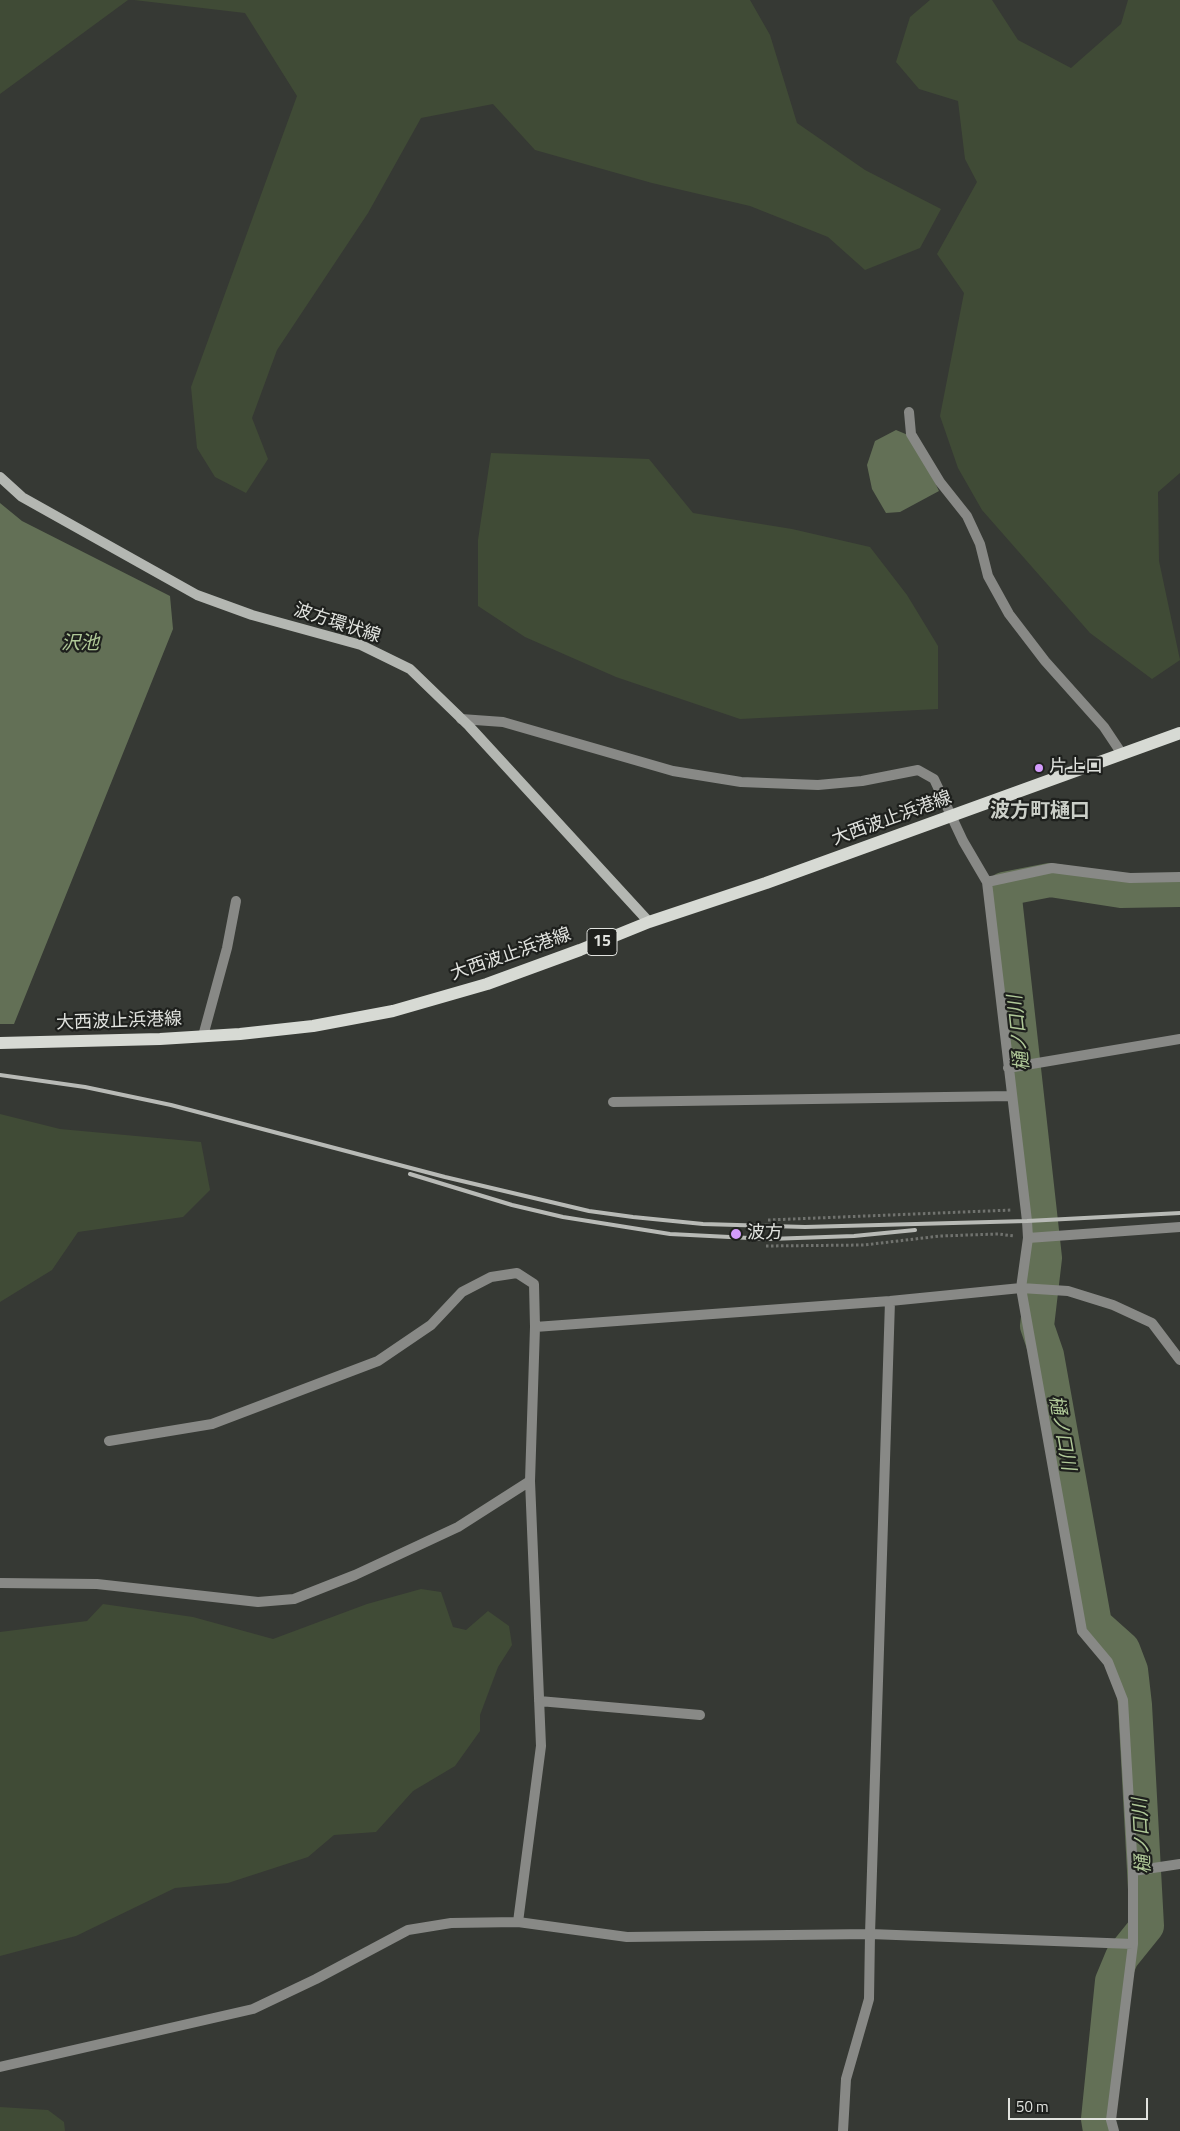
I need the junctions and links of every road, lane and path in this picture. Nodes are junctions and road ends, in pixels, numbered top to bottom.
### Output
1 (909, 412) dead end
2 (0, 477) edge
3 (461, 718) junction
4 (1180, 733) edge
5 (1122, 754) junction
6 (951, 817) junction
7 (1180, 877) edge
8 (987, 882) junction
9 (236, 901) dead end
10 (649, 922) junction
11 (202, 1036) junction
12 (1180, 1039) edge
13 (0, 1043) edge
14 (1008, 1068) junction
15 (1012, 1096) junction
16 (613, 1102) dead end
17 (1026, 1210) junction
18 (768, 1220) dead end
19 (1180, 1227) edge
20 (1028, 1238) junction
21 (766, 1246) dead end
22 (1021, 1288) junction
23 (890, 1301) junction
24 (535, 1327) junction
25 (1180, 1360) edge
26 (109, 1441) dead end
27 (530, 1481) junction
28 (0, 1583) edge
29 (539, 1701) junction
30 (700, 1715) dead end
31 (1180, 1864) edge
32 (1133, 1871) junction
33 (518, 1922) junction
34 (870, 1934) junction
35 (1133, 1944) junction
36 (0, 2067) edge
37 (843, 2131) edge
38 (1114, 2131) edge

1 - 5 street
2 - 3 main road, 波方環状線
3 - 6 street
3 - 10 main road, 波方環状線
4 - 5 main road, 大西波止浜港線 / 15
5 - 6 main road, 大西波止浜港線 / 15
6 - 8 street
6 - 10 main road, 大西波止浜港線 / 15
7 - 8 street
8 - 14 street
9 - 11 street
10 - 11 main road, 大西波止浜港線 / 15
11 - 13 main road, 大西波止浜港線 / 15
12 - 14 street
14 - 15 street
15 - 16 street
15 - 17 street
17 - 18 path
17 - 20 street
19 - 20 street
20 - 21 path
20 - 22 street
22 - 23 street
22 - 25 street
22 - 32 street
23 - 24 street
23 - 34 street
24 - 26 street
24 - 27 street
27 - 28 street
27 - 29 street
29 - 30 street
29 - 33 street
31 - 32 street
32 - 35 street
33 - 34 street
33 - 36 street
34 - 35 street
34 - 37 street
35 - 38 street

